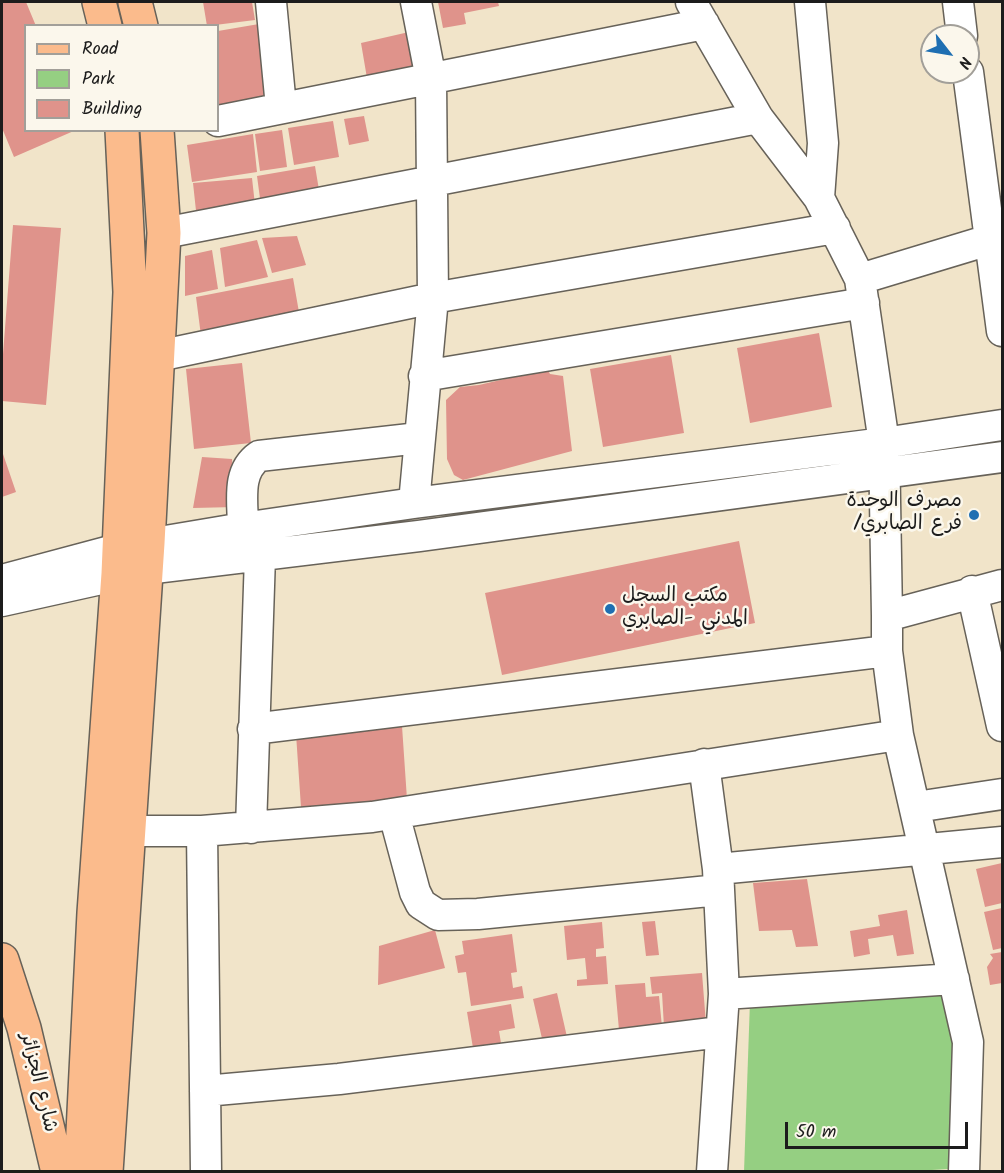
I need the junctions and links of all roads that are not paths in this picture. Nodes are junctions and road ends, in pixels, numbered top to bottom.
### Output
1 (99, 2) edge
2 (135, 2) edge
3 (271, 2) edge
4 (416, 2) edge
5 (810, 2) edge
6 (958, 2) edge
7 (698, 13) edge
8 (104, 24) edge
9 (140, 24) edge
10 (961, 24) edge
11 (431, 79) junction
12 (970, 84) edge
13 (281, 106) junction
14 (758, 118) junction
15 (219, 121) edge
16 (122, 132) edge
17 (162, 132) edge
18 (433, 182) junction
19 (819, 198) junction
20 (835, 228) junction
21 (164, 233) junction
22 (997, 238) edge
23 (862, 291) junction
24 (433, 298) junction
25 (1002, 331) edge
26 (158, 356) junction
27 (424, 376) junction
28 (1002, 425) edge
29 (418, 438) junction
30 (884, 457) junction
31 (1002, 457) edge
32 (414, 503) junction
33 (243, 528) junction
34 (260, 556) junction
35 (133, 559) junction
36 (2, 580) edge
37 (1002, 585) edge
38 (972, 591) junction
39 (2, 602) edge
40 (887, 616) junction
41 (886, 651) junction
42 (1002, 726) edge
43 (253, 729) junction
44 (898, 735) junction
45 (704, 764) junction
46 (1002, 794) edge
47 (916, 807) junction
48 (394, 814) junction
49 (251, 828) junction
50 (128, 831) junction
51 (202, 831) junction
52 (1002, 842) edge
53 (924, 851) junction
54 (718, 879) junction
55 (2, 960) edge
56 (954, 979) junction
57 (724, 994) junction
58 (2, 1017) edge
59 (720, 1032) junction
60 (205, 1092) junction
61 (36, 1172) edge
62 (58, 1172) edge
63 (81, 1172) edge
64 (106, 1172) edge
65 (206, 1172) edge
66 (712, 1172) edge
67 (964, 1172) edge

1 - 8 main road
2 - 9 main road
3 - 13 street
4 - 11 street
5 - 19 street
6 - 10 street
7 - 11 street
7 - 14 street
11 - 13 street
11 - 18 street
12 - 22 street
13 - 15 street
14 - 18 street
14 - 19 street
16 - 35 main road
17 - 21 main road
18 - 21 street
18 - 24 street
19 - 20 street
20 - 23 street
20 - 24 street
21 - 26 main road
22 - 23 street
22 - 25 street
23 - 27 street
23 - 30 street
24 - 26 street
24 - 27 street
26 - 35 main road
27 - 29 street
28 - 30 street
29 - 32 street
29 - 33 street
30 - 31 street
30 - 32 street
30 - 34 street
30 - 40 street
32 - 33 street
33 - 35 street
34 - 35 street
34 - 43 street
35 - 36 street
35 - 39 street
35 - 50 main road
35 - 63 main road
37 - 38 street
38 - 40 street
38 - 42 street
40 - 41 street
41 - 43 street
41 - 44 street
43 - 49 street
44 - 45 street
44 - 47 street
45 - 48 street
45 - 54 street
46 - 47 street
47 - 53 street
48 - 49 street
48 - 54 street
49 - 51 street
50 - 51 street
50 - 64 main road
51 - 60 street
52 - 53 street
53 - 54 street
53 - 56 street
54 - 57 street
55 - 62 main road, شارع الجزائر
56 - 57 street
56 - 67 street
57 - 59 street
58 - 61 main road, شارع الجزائر
59 - 60 street
59 - 66 street
60 - 65 street

